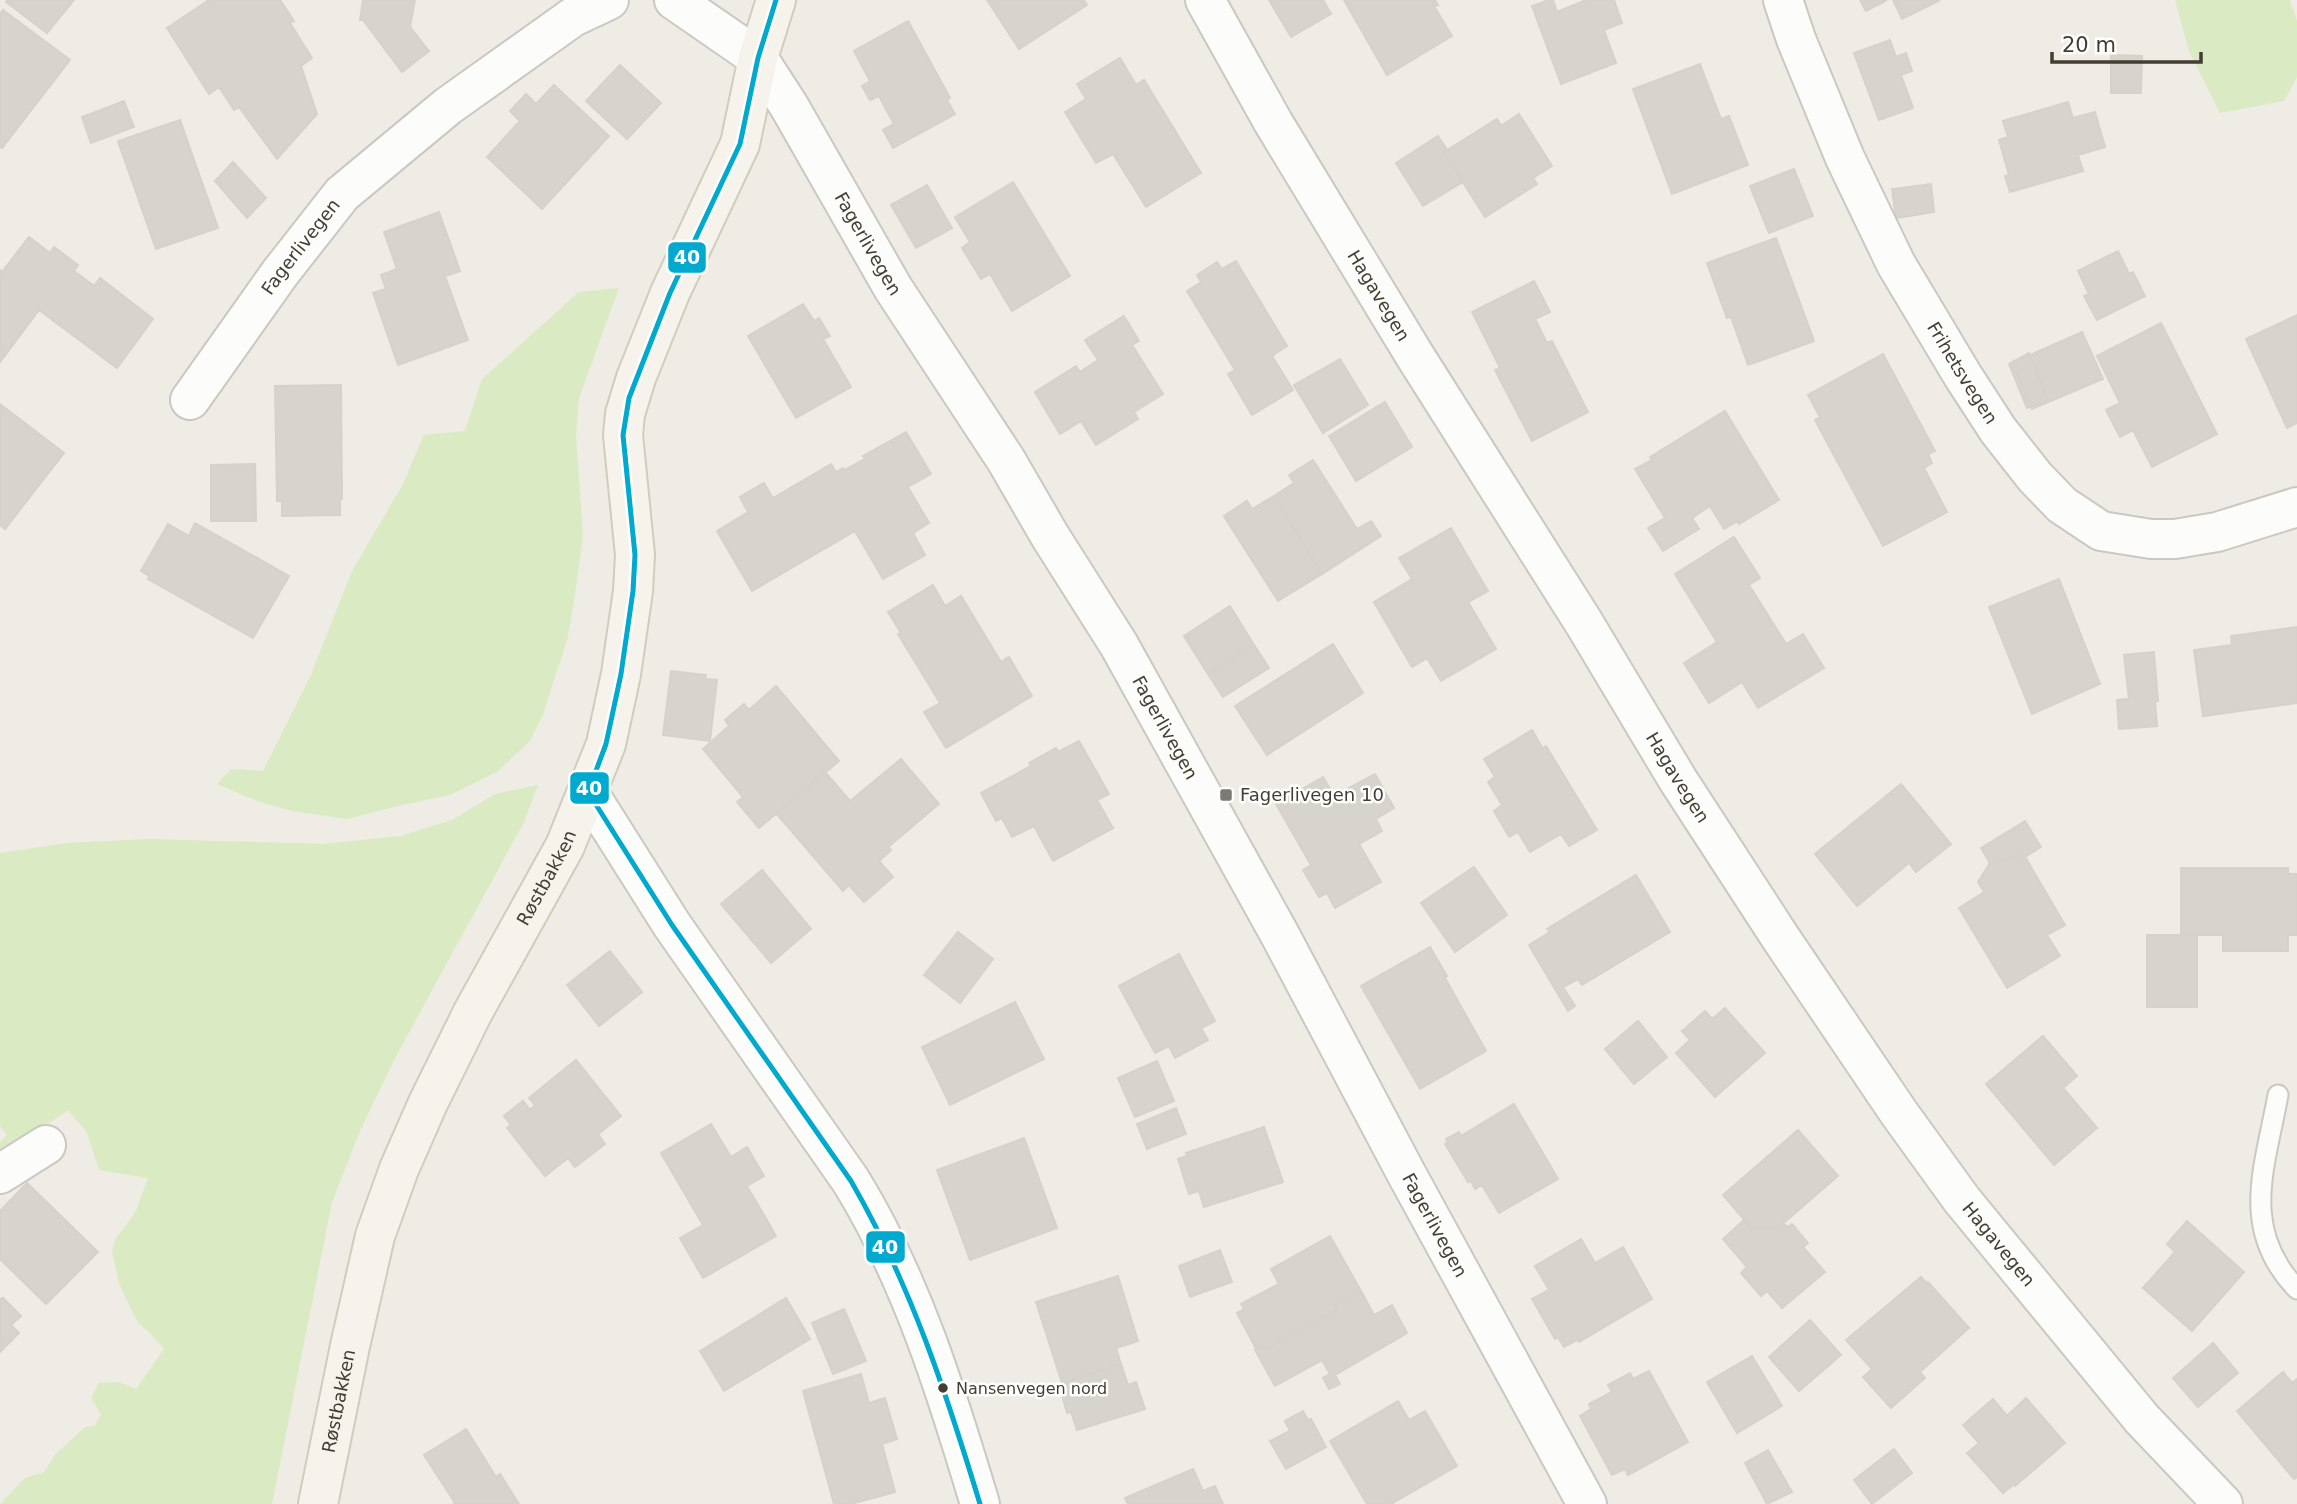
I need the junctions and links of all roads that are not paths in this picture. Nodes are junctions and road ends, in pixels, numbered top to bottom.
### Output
1 (609, 0) edge
2 (674, 0) edge
3 (776, 0) edge
4 (1205, 0) edge
5 (1783, 0) edge
6 (758, 58) junction
7 (190, 400) dead end
8 (2297, 508) edge
9 (588, 792) junction
10 (2277, 1095) dead end
11 (46, 1145) dead end
12 (0, 1174) edge
13 (2297, 1289) edge
14 (318, 1504) edge
15 (980, 1504) edge
16 (1587, 1504) edge
17 (2223, 1504) edge

1 - 7 street, Fagerlivegen
2 - 6 street, Fagerlivegen
3 - 6 street, Røstbakken
4 - 17 street, Hagavegen
5 - 8 street, Frihetsvegen
6 - 9 street, Røstbakken
6 - 16 street, Fagerlivegen
9 - 14 street, Røstbakken
9 - 15 street
10 - 13 lane
11 - 12 street

